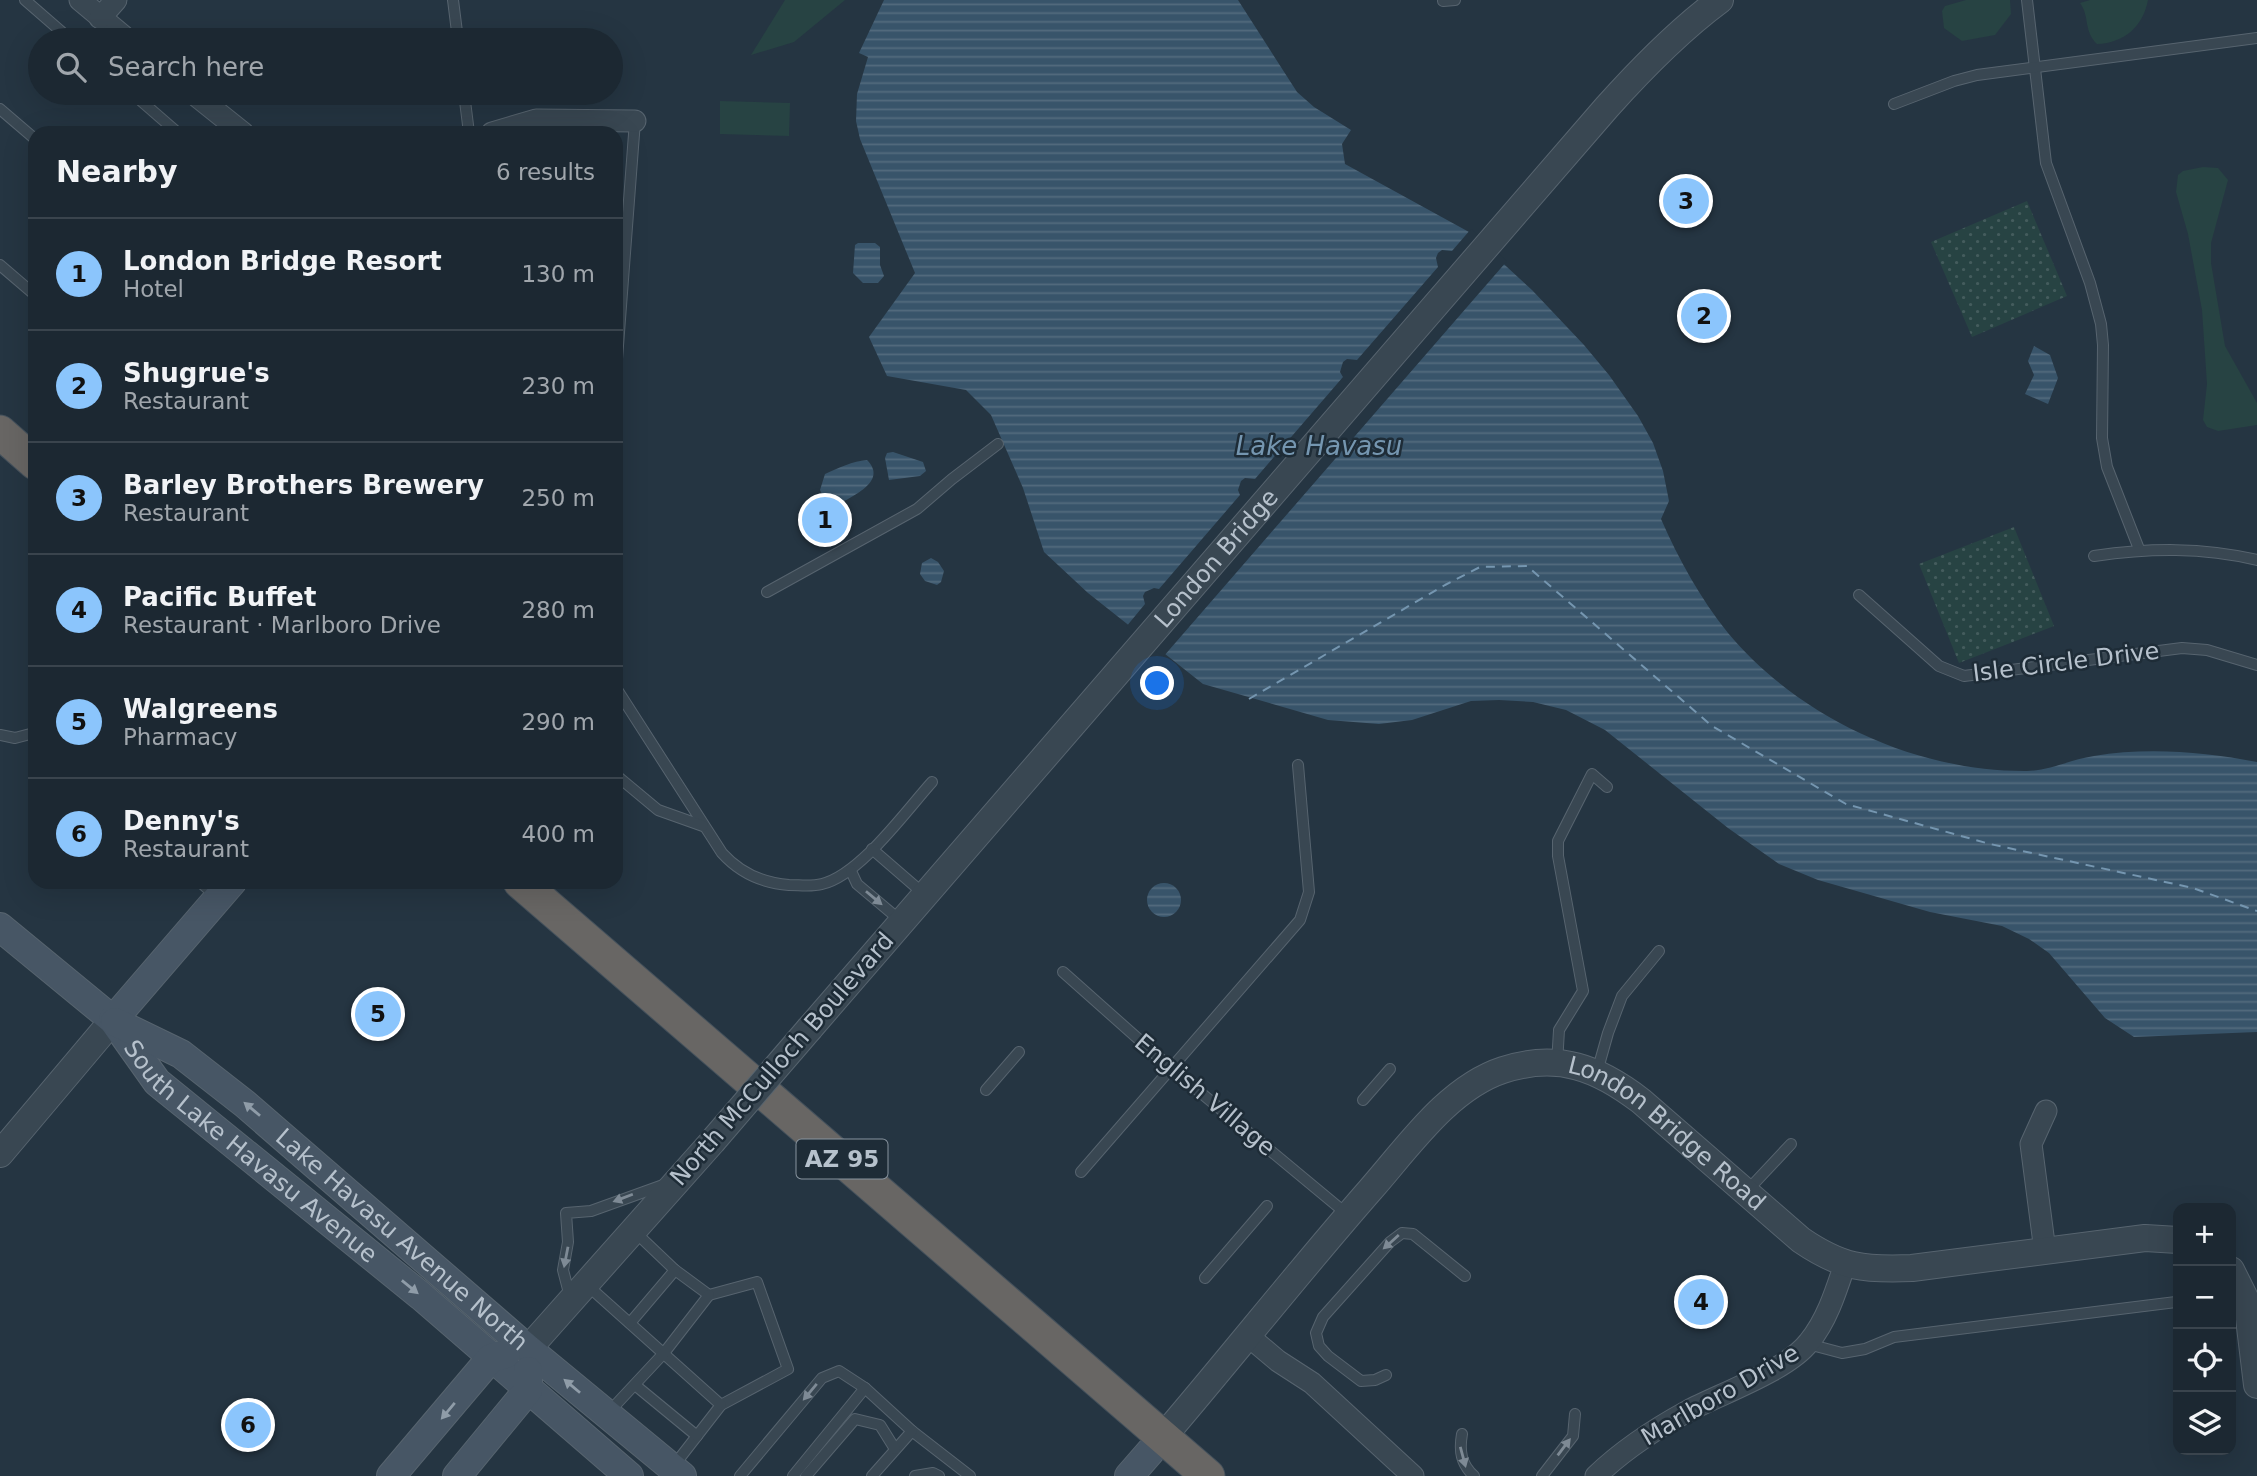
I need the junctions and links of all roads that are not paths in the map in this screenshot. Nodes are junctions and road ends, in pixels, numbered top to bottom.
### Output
1 (24, 0) edge
2 (80, 0) edge
3 (116, 0) edge
4 (453, 0) edge
5 (1720, 0) edge
6 (2027, 0) edge
7 (100, 18) junction
8 (57, 28) edge
9 (113, 28) edge
10 (456, 28) edge
11 (2257, 38) edge
12 (2035, 67) junction
13 (1894, 104) dead end
14 (146, 105) edge
15 (206, 105) edge
16 (466, 105) edge
17 (0, 109) edge
18 (635, 121) joint
19 (170, 126) edge
20 (228, 126) edge
21 (468, 126) edge
22 (516, 126) edge
23 (28, 133) edge
24 (0, 265) edge
25 (623, 280) edge
26 (28, 289) edge
27 (0, 432) edge
28 (998, 444) dead end
29 (28, 457) edge
30 (2139, 550) junction
31 (2094, 556) dead end
32 (2257, 560) edge
33 (768, 592) dead end
34 (1859, 595) dead end
35 (2257, 666) edge
36 (623, 699) edge
37 (0, 735) edge
38 (28, 735) edge
39 (1298, 765) dead end
40 (1036, 768) joint
41 (623, 781) edge
42 (932, 782) dead end
43 (1607, 787) dead end
44 (703, 826) junction
45 (872, 849) junction
46 (851, 871) junction
47 (215, 889) edge
48 (528, 889) edge
49 (924, 894) junction
50 (901, 921) junction
51 (2, 933) edge
52 (1659, 951) dead end
53 (1063, 972) dead end
54 (113, 1020) junction
55 (1018, 1052) dead end
56 (1557, 1064) junction
57 (1171, 1068) junction
58 (1390, 1069) dead end
59 (1597, 1072) junction
60 (986, 1090) dead end
61 (1363, 1100) dead end
62 (2046, 1111) dead end
63 (1791, 1143) dead end
64 (0, 1154) edge
65 (1081, 1172) dead end
66 (679, 1179) junction
67 (1746, 1192) junction
68 (1267, 1206) dead end
69 (1348, 1215) junction
70 (633, 1231) junction
71 (2173, 1240) edge
72 (2045, 1251) junction
73 (1845, 1264) junction
74 (675, 1270) junction
75 (1465, 1276) dead end
76 (1205, 1278) dead end
77 (2236, 1278) edge
78 (579, 1292) junction
79 (709, 1295) junction
80 (2173, 1302) edge
81 (2252, 1302) edge
82 (630, 1323) junction
83 (1247, 1335) junction
84 (1808, 1344) junction
85 (528, 1349) junction
86 (664, 1353) junction
87 (498, 1365) junction
88 (1386, 1375) dead end
89 (635, 1385) junction
90 (2257, 1385) edge
91 (865, 1388) junction
92 (528, 1390) junction
93 (721, 1405) junction
94 (1575, 1414) dead end
95 (607, 1415) junction
96 (912, 1431) junction
97 (1462, 1434) dead end
98 (696, 1436) junction
99 (1163, 1437) junction
100 (895, 1449) junction
101 (677, 1472) edge
102 (391, 1476) edge
103 (457, 1476) edge
104 (629, 1476) edge
105 (740, 1476) edge
106 (793, 1476) edge
107 (806, 1476) edge
108 (872, 1476) edge
109 (915, 1476) edge
110 (939, 1476) edge
111 (970, 1476) edge
112 (1129, 1476) edge
113 (1208, 1476) edge
114 (1413, 1476) edge
115 (1474, 1476) edge
116 (1542, 1476) edge
117 (1595, 1476) edge

1 - 8 lane
2 - 7 street
3 - 7 street
4 - 10 lane
5 - 40 street, London Bridge
6 - 12 lane
7 - 9 street
11 - 12 lane
12 - 13 lane
12 - 30 lane
14 - 19 lane
15 - 20 street
16 - 21 lane
17 - 23 lane
18 - 22 street
18 - 25 lane
24 - 26 lane
27 - 29 highway
28 - 33 lane
30 - 31 lane
30 - 32 lane
34 - 35 lane, Isle Circle Drive
36 - 44 lane
37 - 38 lane
39 - 57 lane
40 - 49 street, North McCulloch Boulevard
41 - 44 lane
42 - 45 lane
43 - 56 lane
44 - 46 lane
45 - 46 lane
45 - 49 lane
46 -> 50 lane
47 - 54 main road
48 - 99 highway, AZ 95
49 - 50 street, North McCulloch Boulevard
50 - 66 street, North McCulloch Boulevard, bridge
51 - 54 main road, South Lake Havasu Avenue
52 - 59 lane
53 - 57 lane, English Village
54 - 64 street
85 -> 54 main road, Lake Havasu Avenue North
54 -> 87 main road, South Lake Havasu Avenue
55 - 60 lane
56 - 59 street, London Bridge Road
56 - 69 street, London Bridge Road
57 - 65 lane
57 - 69 lane, English Village
58 - 61 lane
59 - 67 street, London Bridge Road
62 - 72 street
63 - 67 lane
66 - 70 street, North McCulloch Boulevard
66 -> 78 lane
67 - 73 street, London Bridge Road
68 - 76 lane
69 - 83 street, London Bridge Road
70 - 74 lane
70 - 78 street, North McCulloch Boulevard
71 - 72 street, London Bridge Road
72 - 73 street, London Bridge Road
73 - 84 street, Marlboro Drive
74 - 79 lane
74 - 82 lane
75 -> 88 lane
77 - 81 street
78 - 82 lane
78 - 85 street, North McCulloch Boulevard
79 - 86 lane
79 - 93 lane
80 - 84 lane
81 - 90 street
82 - 86 lane
83 - 99 street, London Bridge Road
83 - 114 street
84 - 117 street, Marlboro Drive
85 - 87 main road
85 - 92 main road
95 -> 85 main road, Lake Havasu Avenue North
86 - 89 lane
86 - 93 lane
87 - 92 main road, Lake Havasu Avenue North
87 -> 102 main road
89 - 95 lane
89 - 98 lane
91 - 96 lane
91 -> 105 lane
91 - 106 lane
92 - 103 main road
92 - 104 main road, Lake Havasu Avenue North
93 - 98 lane
116 -> 94 lane
95 - 101 main road, Lake Havasu Avenue North
96 - 100 lane
96 - 111 lane
97 -> 115 lane
98 - 101 lane
99 - 112 main road
99 - 113 highway, AZ 95
100 - 107 lane
100 - 108 lane
109 - 110 lane

